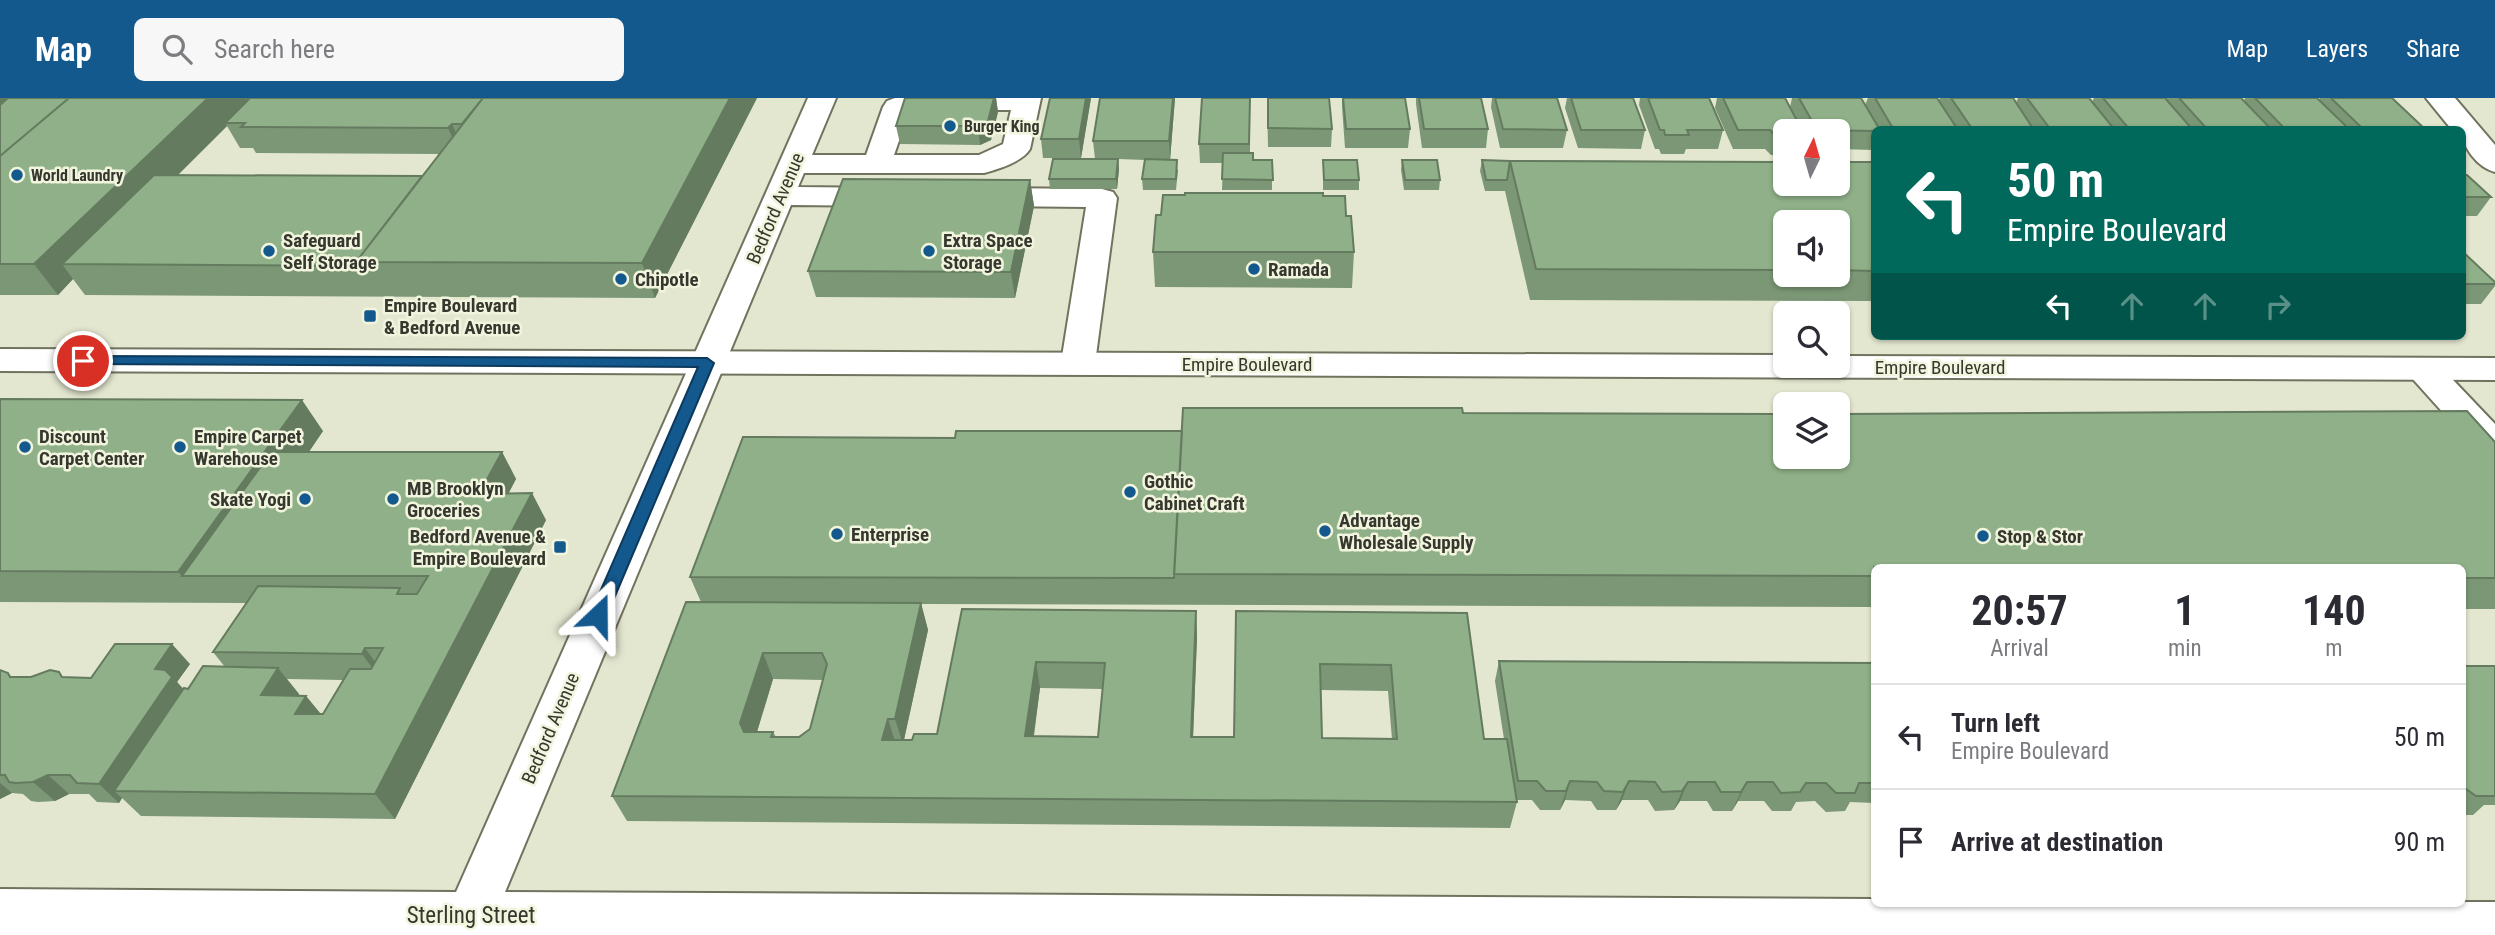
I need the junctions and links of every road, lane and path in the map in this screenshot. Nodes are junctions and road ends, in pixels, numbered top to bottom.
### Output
1 (822, 98) edge
2 (2440, 98) edge
3 (1027, 100) edge
4 (2464, 126) edge
5 (2466, 129) edge
6 (2495, 163) edge
7 (794, 164) junction
8 (877, 164) junction
9 (780, 196) junction
10 (0, 360) edge
11 (707, 363) junction
12 (1078, 363) junction
13 (2423, 369) junction
14 (2495, 369) edge
15 (2495, 447) edge
16 (0, 912) edge
17 (466, 925) edge
18 (2495, 925) edge

1 - 7 street, Bedford Avenue
2 - 4 street
3 - 8 street
3 - 8 street
5 - 6 street
7 - 8 street
7 - 9 street, Bedford Avenue
9 - 11 street, Bedford Avenue
9 - 12 street
10 - 11 street, Empire Boulevard
11 - 12 street, Empire Boulevard
11 - 17 street, Bedford Avenue
12 - 13 street, Empire Boulevard
13 - 14 street, Empire Boulevard
13 - 15 street
16 - 17 street, Sterling Street
17 - 18 street, Sterling Street

